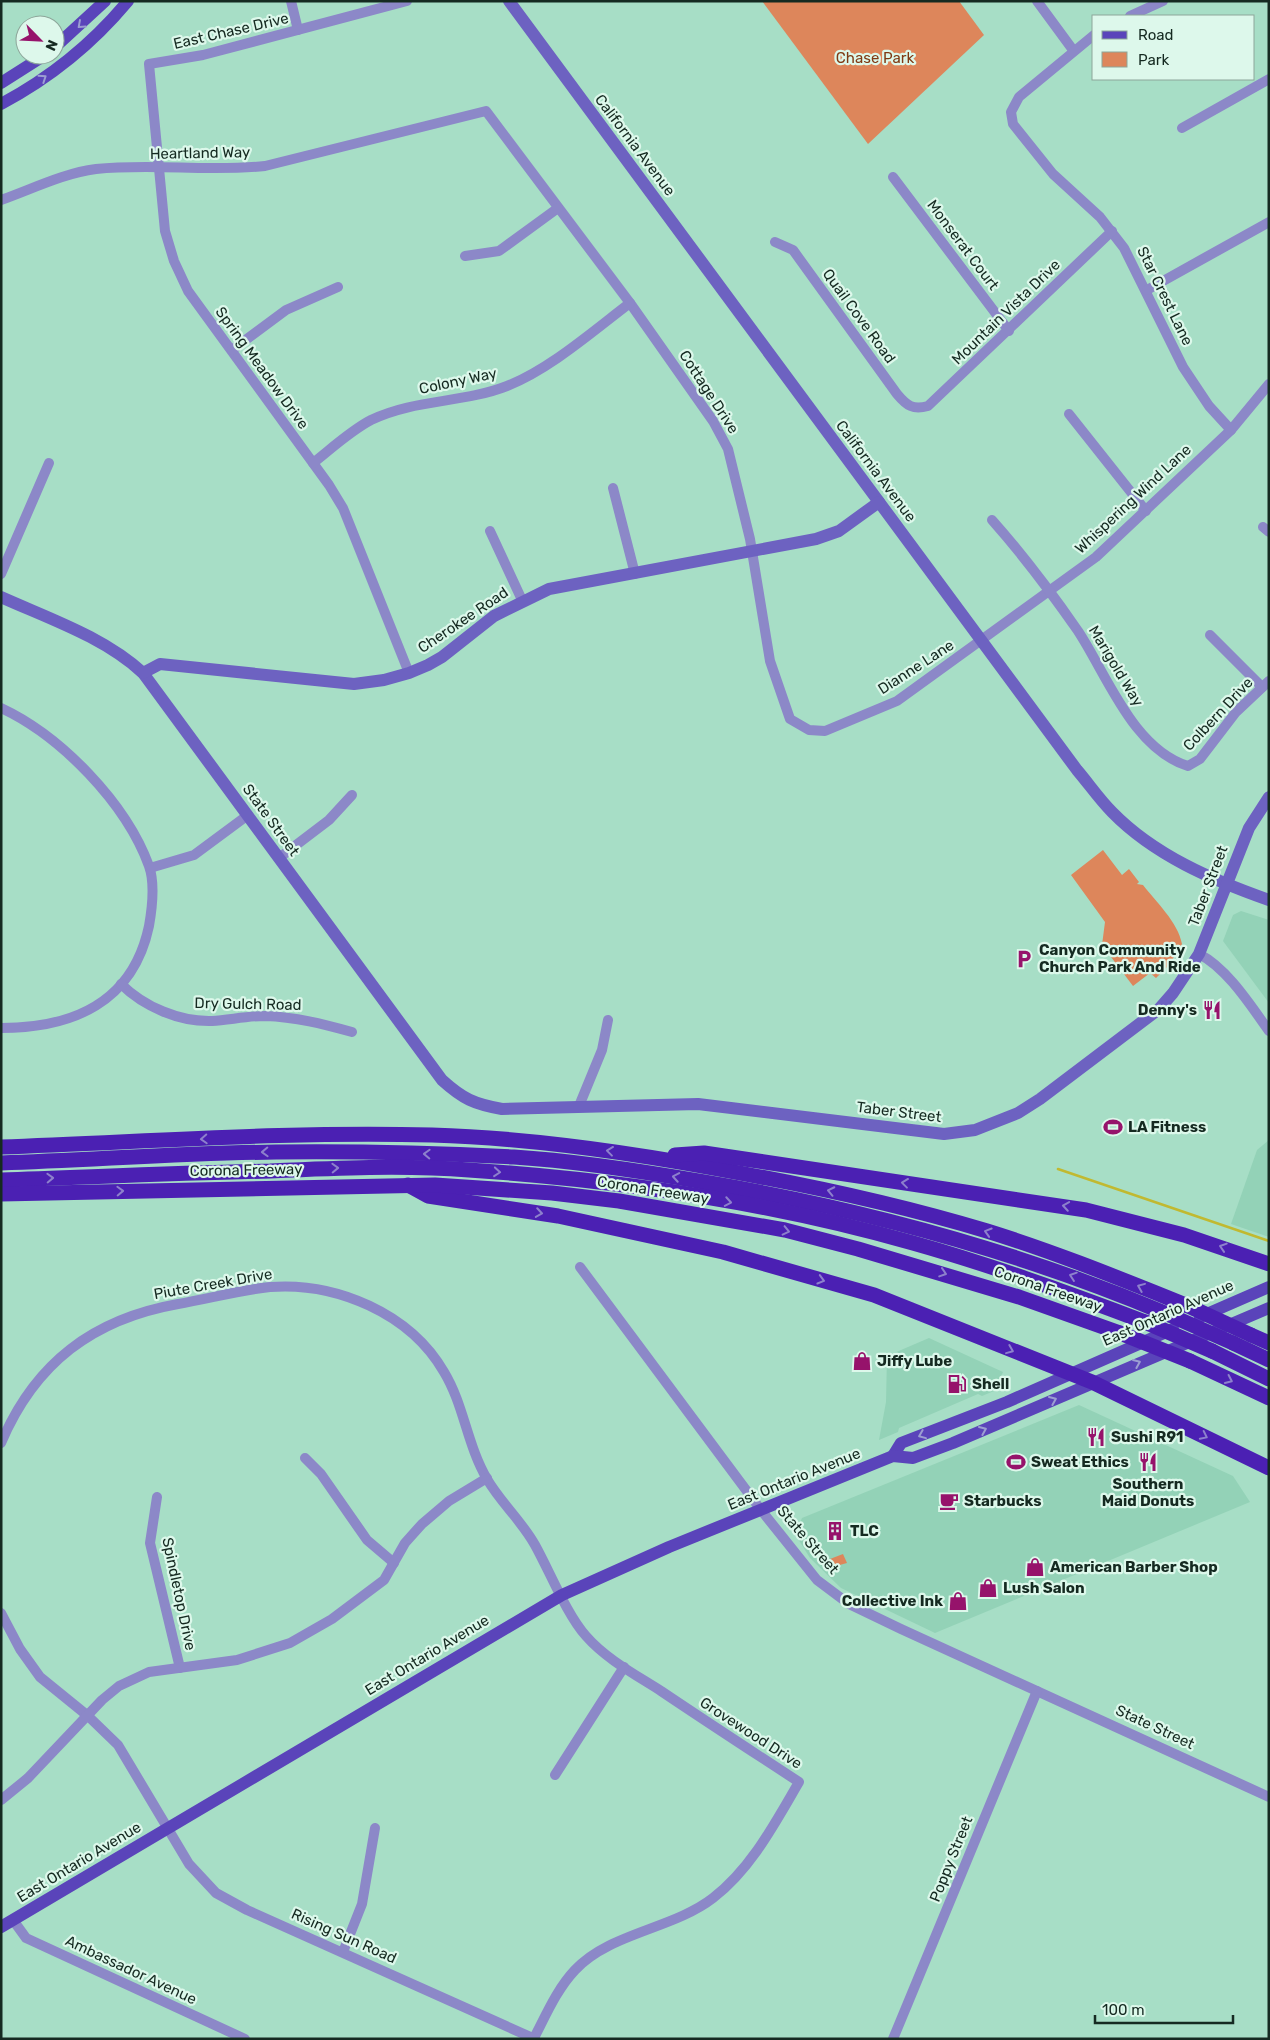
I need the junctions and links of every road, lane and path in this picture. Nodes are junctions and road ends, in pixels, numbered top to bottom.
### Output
1 (104, 1) edge
2 (128, 1) edge
3 (291, 1) edge
4 (406, 1) edge
5 (509, 1) edge
6 (1037, 1) edge
7 (1163, 1) edge
8 (1132, 15) edge
9 (298, 30) junction
10 (1092, 36) edge
11 (65, 38) edge
12 (1073, 50) junction
13 (149, 64) joint
14 (29, 65) edge
15 (1269, 79) edge
16 (1, 83) edge
17 (1, 104) edge
18 (486, 111) joint
19 (1182, 128) dead end
20 (159, 168) junction
21 (893, 177) dead end
22 (1, 200) edge
23 (558, 208) junction
24 (1269, 222) edge
25 (1112, 231) junction
26 (775, 242) dead end
27 (465, 256) dead end
28 (338, 287) dead end
29 (1147, 290) junction
30 (630, 303) junction
31 (1009, 331) junction
32 (232, 350) junction
33 (1269, 384) edge
34 (917, 409) joint
35 (1068, 414) dead end
36 (1230, 430) junction
37 (312, 463) junction
38 (49, 464) dead end
39 (613, 488) dead end
40 (879, 502) junction
41 (1146, 511) junction
42 (992, 520) dead end
43 (490, 530) dead end
44 (752, 552) junction
45 (1, 574) edge
46 (635, 574) junction
47 (1049, 592) junction
48 (1, 597) edge
49 (522, 600) junction
50 (1210, 635) dead end
51 (982, 641) junction
52 (143, 673) junction
53 (409, 673) junction
54 (1266, 684) edge
55 (1, 708) edge
56 (809, 730) joint
57 (1188, 766) joint
58 (352, 795) dead end
59 (1269, 797) edge
60 (248, 814) junction
61 (279, 858) junction
62 (150, 868) junction
63 (1226, 884) junction
64 (1269, 900) edge
65 (1199, 954) junction
66 (121, 984) junction
67 (608, 1020) dead end
68 (1, 1028) edge
69 (1269, 1031) edge
70 (352, 1032) dead end
71 (478, 1105) joint
72 (579, 1106) junction
73 (1, 1147) edge
74 (659, 1157) junction
75 (1, 1163) edge
76 (1, 1180) edge
77 (407, 1185) junction
78 (1, 1194) edge
79 (1269, 1264) edge
80 (580, 1267) dead end
81 (1269, 1287) edge
82 (1269, 1308) edge
83 (1269, 1343) edge
84 (1269, 1360) edge
85 (1069, 1374) junction
86 (1269, 1379) edge
87 (1092, 1382) junction
88 (1269, 1398) edge
89 (984, 1411) junction
90 (1, 1443) edge
91 (953, 1443) junction
92 (893, 1456) junction
93 (305, 1458) dead end
94 (1269, 1468) edge
95 (486, 1478) junction
96 (157, 1497) dead end
97 (761, 1510) junction
98 (394, 1563) junction
99 (562, 1595) junction
100 (1, 1613) edge
101 (624, 1667) junction
102 (180, 1668) junction
103 (1037, 1691) junction
104 (88, 1716) junction
105 (555, 1775) dead end
106 (1269, 1797) edge
107 (1, 1800) edge
108 (169, 1828) junction
109 (375, 1828) dead end
110 (13, 1920) junction
111 (1, 1927) edge
112 (343, 1952) junction
113 (535, 2038) edge
114 (245, 2039) edge
115 (893, 2039) edge

1 -> 11 main road
17 -> 2 main road
3 - 9 street
4 - 9 street, East Chase Drive
5 - 40 street, California Avenue
6 - 12 street
7 - 8 street
9 - 13 street, East Chase Drive
10 - 12 street
12 - 25 street, Star Crest Lane
13 - 20 street, Spring Meadow Drive
14 - 16 main road
15 - 19 street
18 - 20 street, Heartland Way
18 - 23 street, Cottage Drive
20 - 22 street, Heartland Way
20 - 32 street, Spring Meadow Drive
21 - 31 street, Monserat Court
23 - 27 street
23 - 30 street, Cottage Drive
24 - 29 street
25 - 29 street, Star Crest Lane
25 - 31 street, Mountain Vista Drive
26 - 34 street, Quail Cove Road
28 - 32 street
29 - 36 street, Star Crest Lane
30 - 37 street, Colony Way
30 - 44 street, Cottage Drive
31 - 34 street, Mountain Vista Drive
32 - 37 street, Spring Meadow Drive
33 - 36 street, Whispering Wind Lane
35 - 41 street
36 - 41 street, Whispering Wind Lane
37 - 53 street, Spring Meadow Drive
38 - 45 street
39 - 46 street
40 - 44 street, Cherokee Road
40 - 51 street, California Avenue
41 - 47 street, Whispering Wind Lane
42 - 47 street, Marigold Way
43 - 49 street
44 - 46 street, Cherokee Road
44 - 56 street, Cottage Drive
46 - 49 street, Cherokee Road
47 - 51 street, Whispering Wind Lane
47 - 57 street, Marigold Way
48 - 52 street, State Street
49 - 53 street, Cherokee Road
50 - 54 street
51 - 56 street, Dianne Lane
51 - 63 street, California Avenue
52 - 53 street, Cherokee Road
52 - 60 street, State Street
54 - 57 street, Colbern Drive
55 - 62 street
58 - 61 street
59 - 63 street, Taber Street
60 - 61 street, State Street
60 - 62 street
61 - 71 street, State Street
62 - 66 street
63 - 64 street, California Avenue
63 - 65 street, Taber Street
65 - 69 street
65 - 72 street, Taber Street
66 - 68 street
66 - 70 street, Dry Gulch Road
67 - 72 street
71 - 72 street, Taber Street
74 -> 73 highway, Corona Freeway
79 -> 74 highway
83 -> 74 highway, Corona Freeway, bridge
84 -> 75 highway, bridge
76 -> 86 highway, bridge
78 -> 77 highway, Corona Freeway
77 -> 85 highway
77 -> 88 highway, Corona Freeway, bridge
80 - 97 street, State Street
81 - 85 main road, East Ontario Avenue
87 -> 82 main road, East Ontario Avenue
85 - 87 highway
85 - 89 main road, East Ontario Avenue
91 -> 87 main road, East Ontario Avenue
87 -> 94 highway
89 - 91 main road
89 -> 92 main road, East Ontario Avenue
90 - 95 street, Piute Creek Drive
91 - 92 main road, East Ontario Avenue
92 - 97 main road, East Ontario Avenue
93 - 98 street
95 - 98 street
95 - 99 street, Piute Creek Drive
96 - 102 street, Spindletop Drive
97 - 99 main road, East Ontario Avenue
97 - 103 street, State Street
98 - 102 street
99 - 101 street, Grovewood Drive
99 - 108 main road, East Ontario Avenue
100 - 104 street
101 - 105 street
101 - 113 street, Grovewood Drive
102 - 104 street
103 - 106 street, State Street
103 - 115 street, Poppy Street
104 - 107 street
104 - 108 street
108 - 110 main road, East Ontario Avenue
108 - 112 street, Rising Sun Road
109 - 112 street
110 - 111 main road, East Ontario Avenue
110 - 114 street, Ambassador Avenue
112 - 113 street, Rising Sun Road

